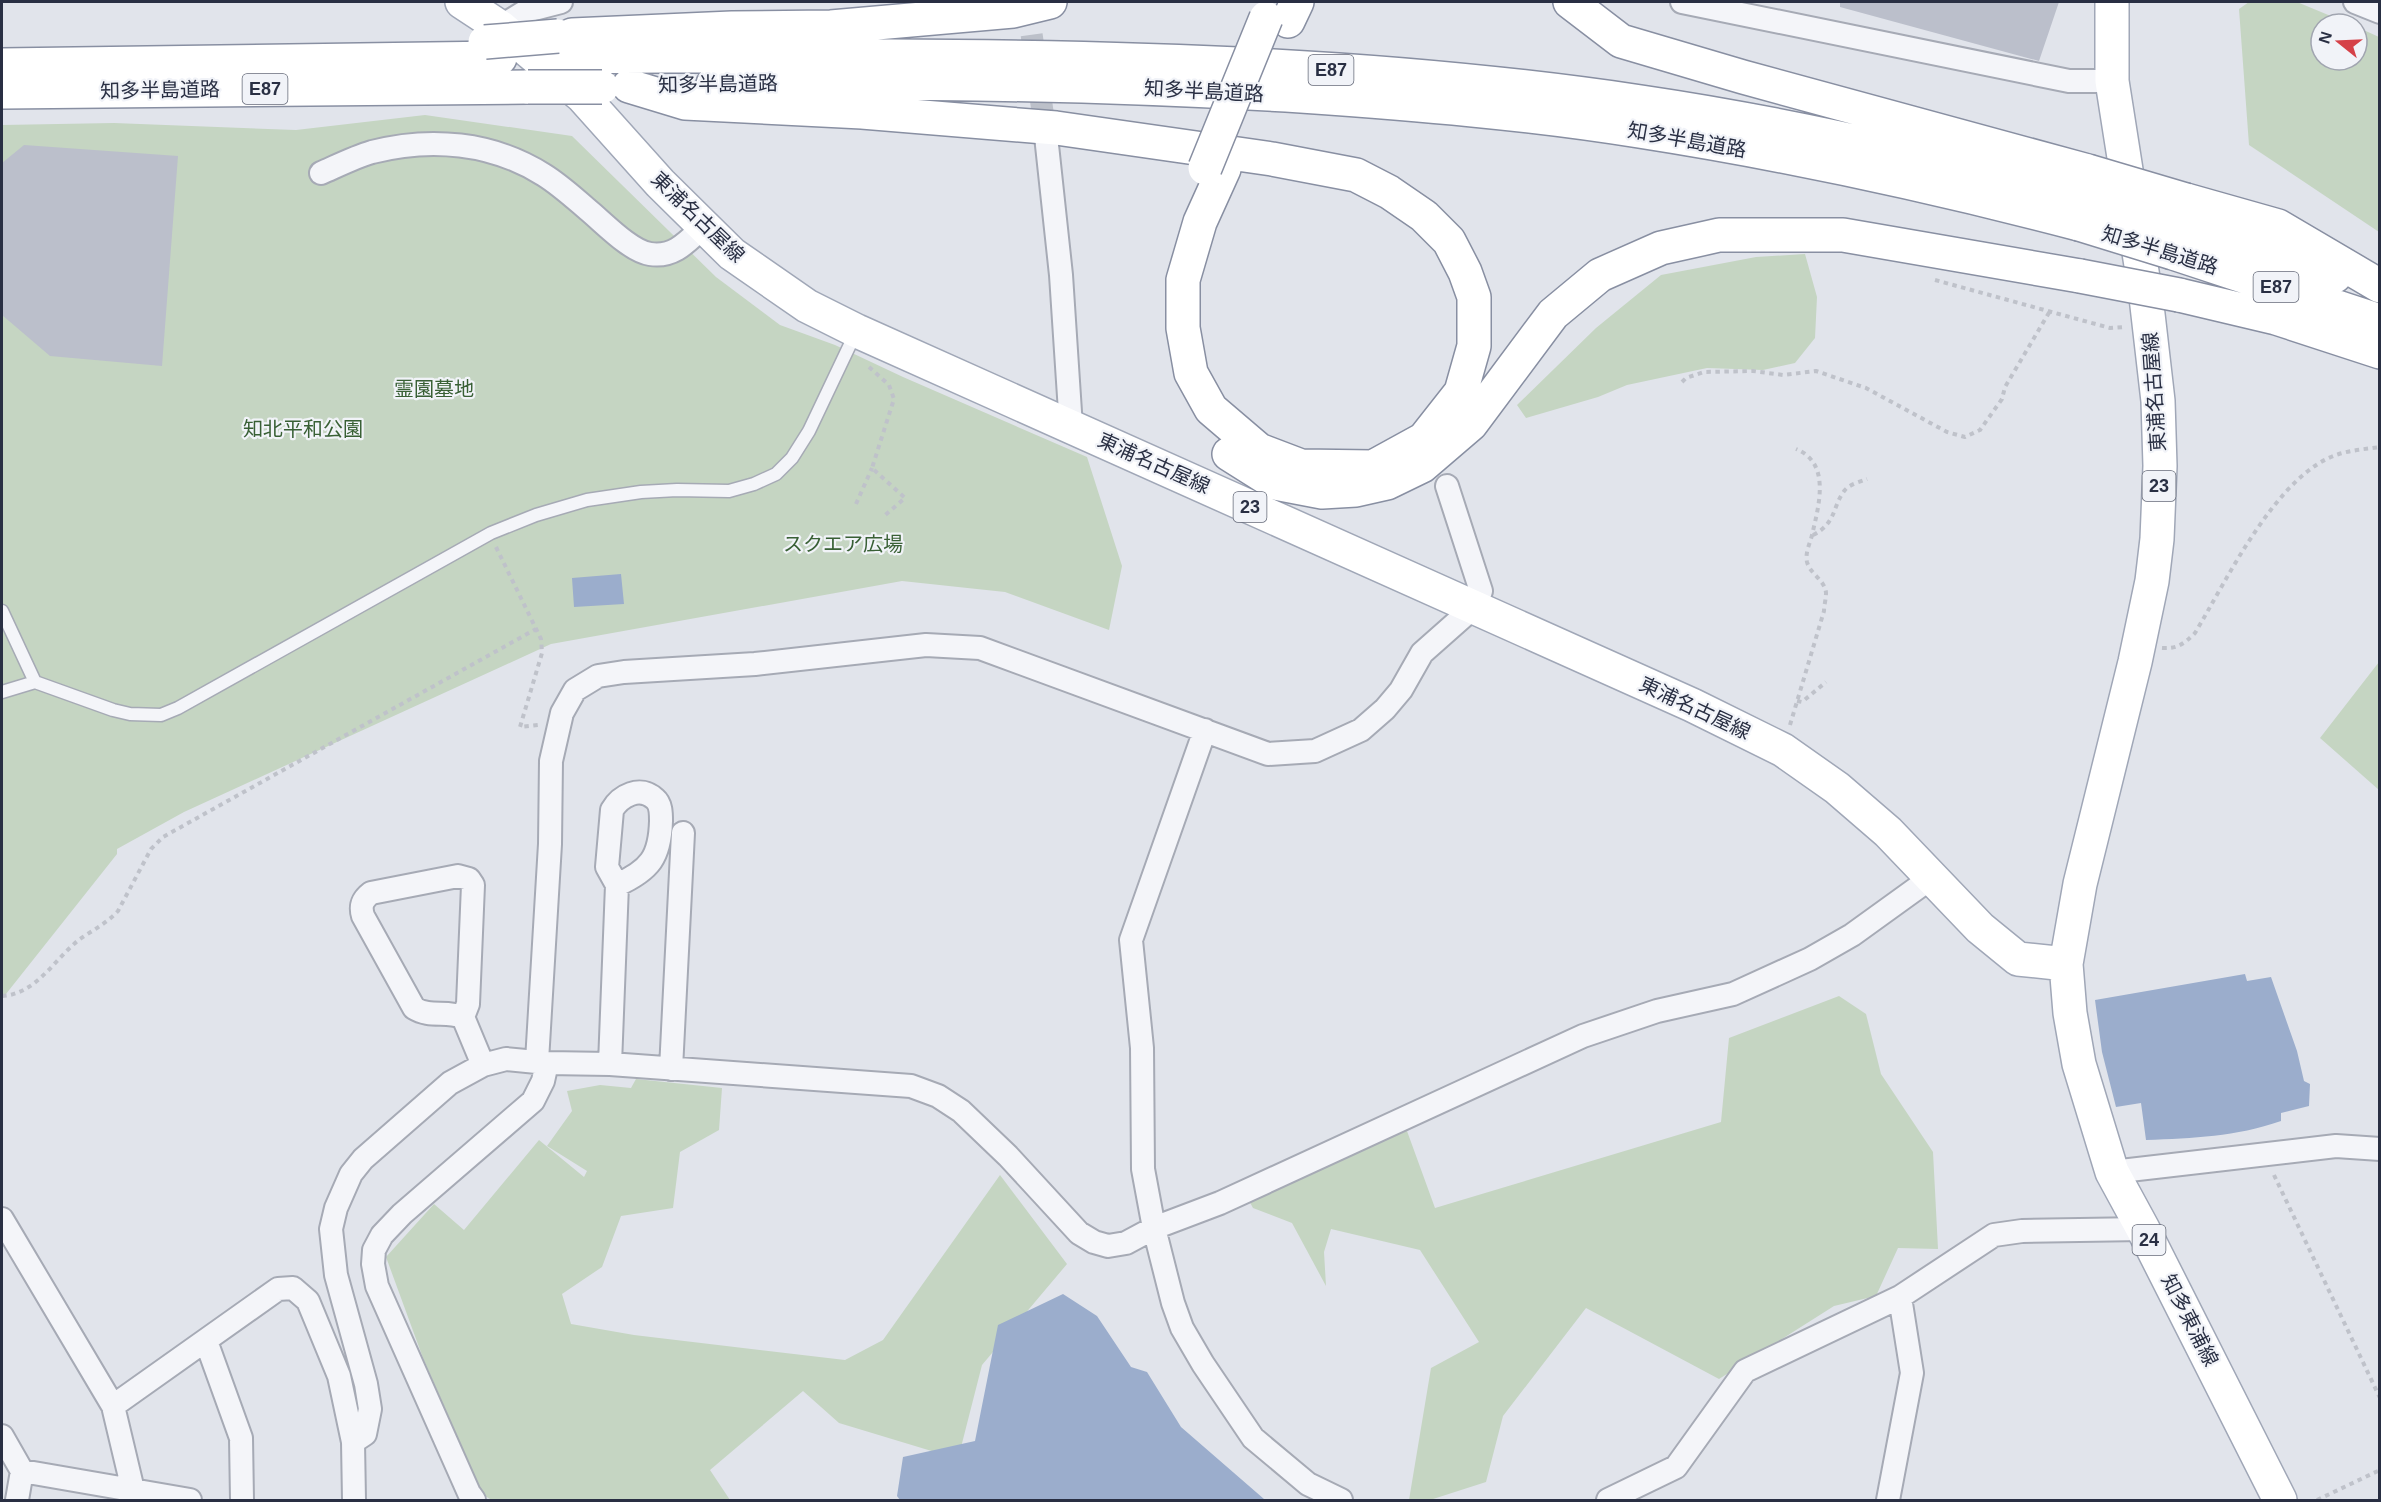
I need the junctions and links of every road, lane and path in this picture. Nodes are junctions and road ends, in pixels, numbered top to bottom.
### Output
1 (462, 2) edge
2 (561, 2) edge
3 (1050, 2) edge
4 (1570, 2) edge
5 (1682, 2) edge
6 (2112, 2) edge
7 (2355, 2) edge
8 (1281, 11) edge
9 (2379, 12) edge
10 (495, 42) junction
11 (562, 47) junction
12 (2, 65) edge
13 (2112, 81) junction
14 (616, 86) junction
15 (2, 92) edge
16 (1046, 136) tunnel mouth
17 (1214, 169) junction
18 (321, 173) dead end
19 (2084, 198) junction
20 (704, 226) junction
21 (2179, 226) junction
22 (1929, 278) dead end
23 (2379, 286) edge
24 (2379, 291) edge
25 (2050, 311) junction
26 (2379, 321) edge
27 (2149, 324) junction
28 (852, 340) junction
29 (2379, 352) edge
30 (1682, 382) dead end
31 (1071, 426) junction
32 (2379, 447) edge
33 (1796, 449) dead end
34 (872, 468) junction
35 (1867, 479) dead end
36 (1447, 486) dead end
37 (855, 504) dead end
38 (883, 518) dead end
39 (489, 534) junction
40 (1813, 535) junction
41 (1474, 607) junction
42 (2, 611) edge
43 (536, 629) junction
44 (2139, 644) junction
45 (35, 682) junction
46 (1826, 682) dead end
47 (2, 692) edge
48 (1797, 701) junction
49 (559, 723) junction
50 (1205, 730) junction
51 (1783, 750) junction
52 (683, 833) dead end
53 (1931, 878) junction
54 (617, 885) dead end
55 (2066, 964) junction
56 (2, 996) edge
57 (462, 1017) junction
58 (542, 1062) junction
59 (610, 1064) junction
60 (483, 1065) junction
61 (671, 1069) junction
62 (2379, 1149) edge
63 (2270, 1153) junction
64 (2112, 1172) junction
65 (2, 1219) edge
66 (1154, 1228) junction
67 (2143, 1229) junction
68 (1900, 1297) junction
69 (206, 1341) junction
70 (2379, 1398) edge
71 (113, 1406) junction
72 (2, 1436) edge
73 (353, 1442) junction
74 (2379, 1470) edge
75 (22, 1471) junction
76 (132, 1495) edge
77 (17, 1500) edge
78 (190, 1500) edge
79 (242, 1500) edge
80 (354, 1500) edge
81 (474, 1500) edge
82 (1341, 1500) edge
83 (1608, 1500) edge
84 (1888, 1500) edge
85 (2280, 1500) edge
86 (2317, 1500) edge

1 - 10 main road, 東浦名古屋線 / 23
2 - 10 street
3 - 11 main road
4 - 19 main road
5 - 13 street
6 - 13 main road, 東浦名古屋線 / 23
7 - 9 street
8 - 17 main road, bridge
10 - 11 main road, 知多半島道路 / E87
10 - 12 main road, 知多半島道路 / E87
10 - 20 main road, 東浦名古屋線 / 23
11 - 19 main road, 知多半島道路 / E87
13 - 27 main road, 東浦名古屋線 / 23
14 - 15 main road, 知多半島道路 / E87, bridge
14 - 17 main road
14 - 19 main road, 知多半島道路 / E87
16 - 31 street
17 - 29 main road, bridge
18 - 20 street
19 - 21 main road, 知多半島道路 / E87, bridge
19 - 21 main road, bridge
20 - 28 main road, 東浦名古屋線 / 23
21 - 23 main road
21 - 24 main road, 知多半島道路 / E87
21 - 26 main road, 知多半島道路 / E87
22 - 25 path
25 - 27 path
25 - 30 path
27 - 44 main road, 東浦名古屋線 / 23
28 - 31 main road, 東浦名古屋線 / 23
28 - 34 path
28 - 39 lane
31 - 41 main road, 東浦名古屋線 / 23
32 - 44 path
33 - 40 path
34 - 37 path
34 - 38 path
35 - 40 path
36 - 41 street
39 - 43 path
39 - 45 lane
40 - 48 path
41 - 50 street
41 - 51 main road, 東浦名古屋線 / 23
42 - 45 lane
43 - 49 path
43 - 56 path
44 - 55 main road, 東浦名古屋線 / 23
45 - 47 lane
46 - 48 path
48 - 51 path
49 - 50 street
49 - 58 street
50 - 66 street
51 - 53 main road, 東浦名古屋線 / 23
52 - 61 street
53 - 55 main road, 東浦名古屋線 / 23
53 - 66 street
54 - 59 street
55 - 64 main road, 知多東浦線 / 24
57 - 57 street
57 - 60 street
58 - 59 street
58 - 60 street
58 - 81 street
59 - 61 street
60 - 73 street
61 - 66 street
62 - 63 street
63 - 64 street
63 - 70 path
64 - 67 main road, 知多東浦線 / 24
65 - 71 street
66 - 82 street
67 - 68 street
67 - 85 main road, 知多東浦線 / 24
68 - 83 street
68 - 84 street
69 - 71 street
69 - 73 street
69 - 79 street
71 - 76 street
72 - 75 street
73 - 80 street
74 - 86 path
75 - 76 street
75 - 77 street
76 - 78 street

